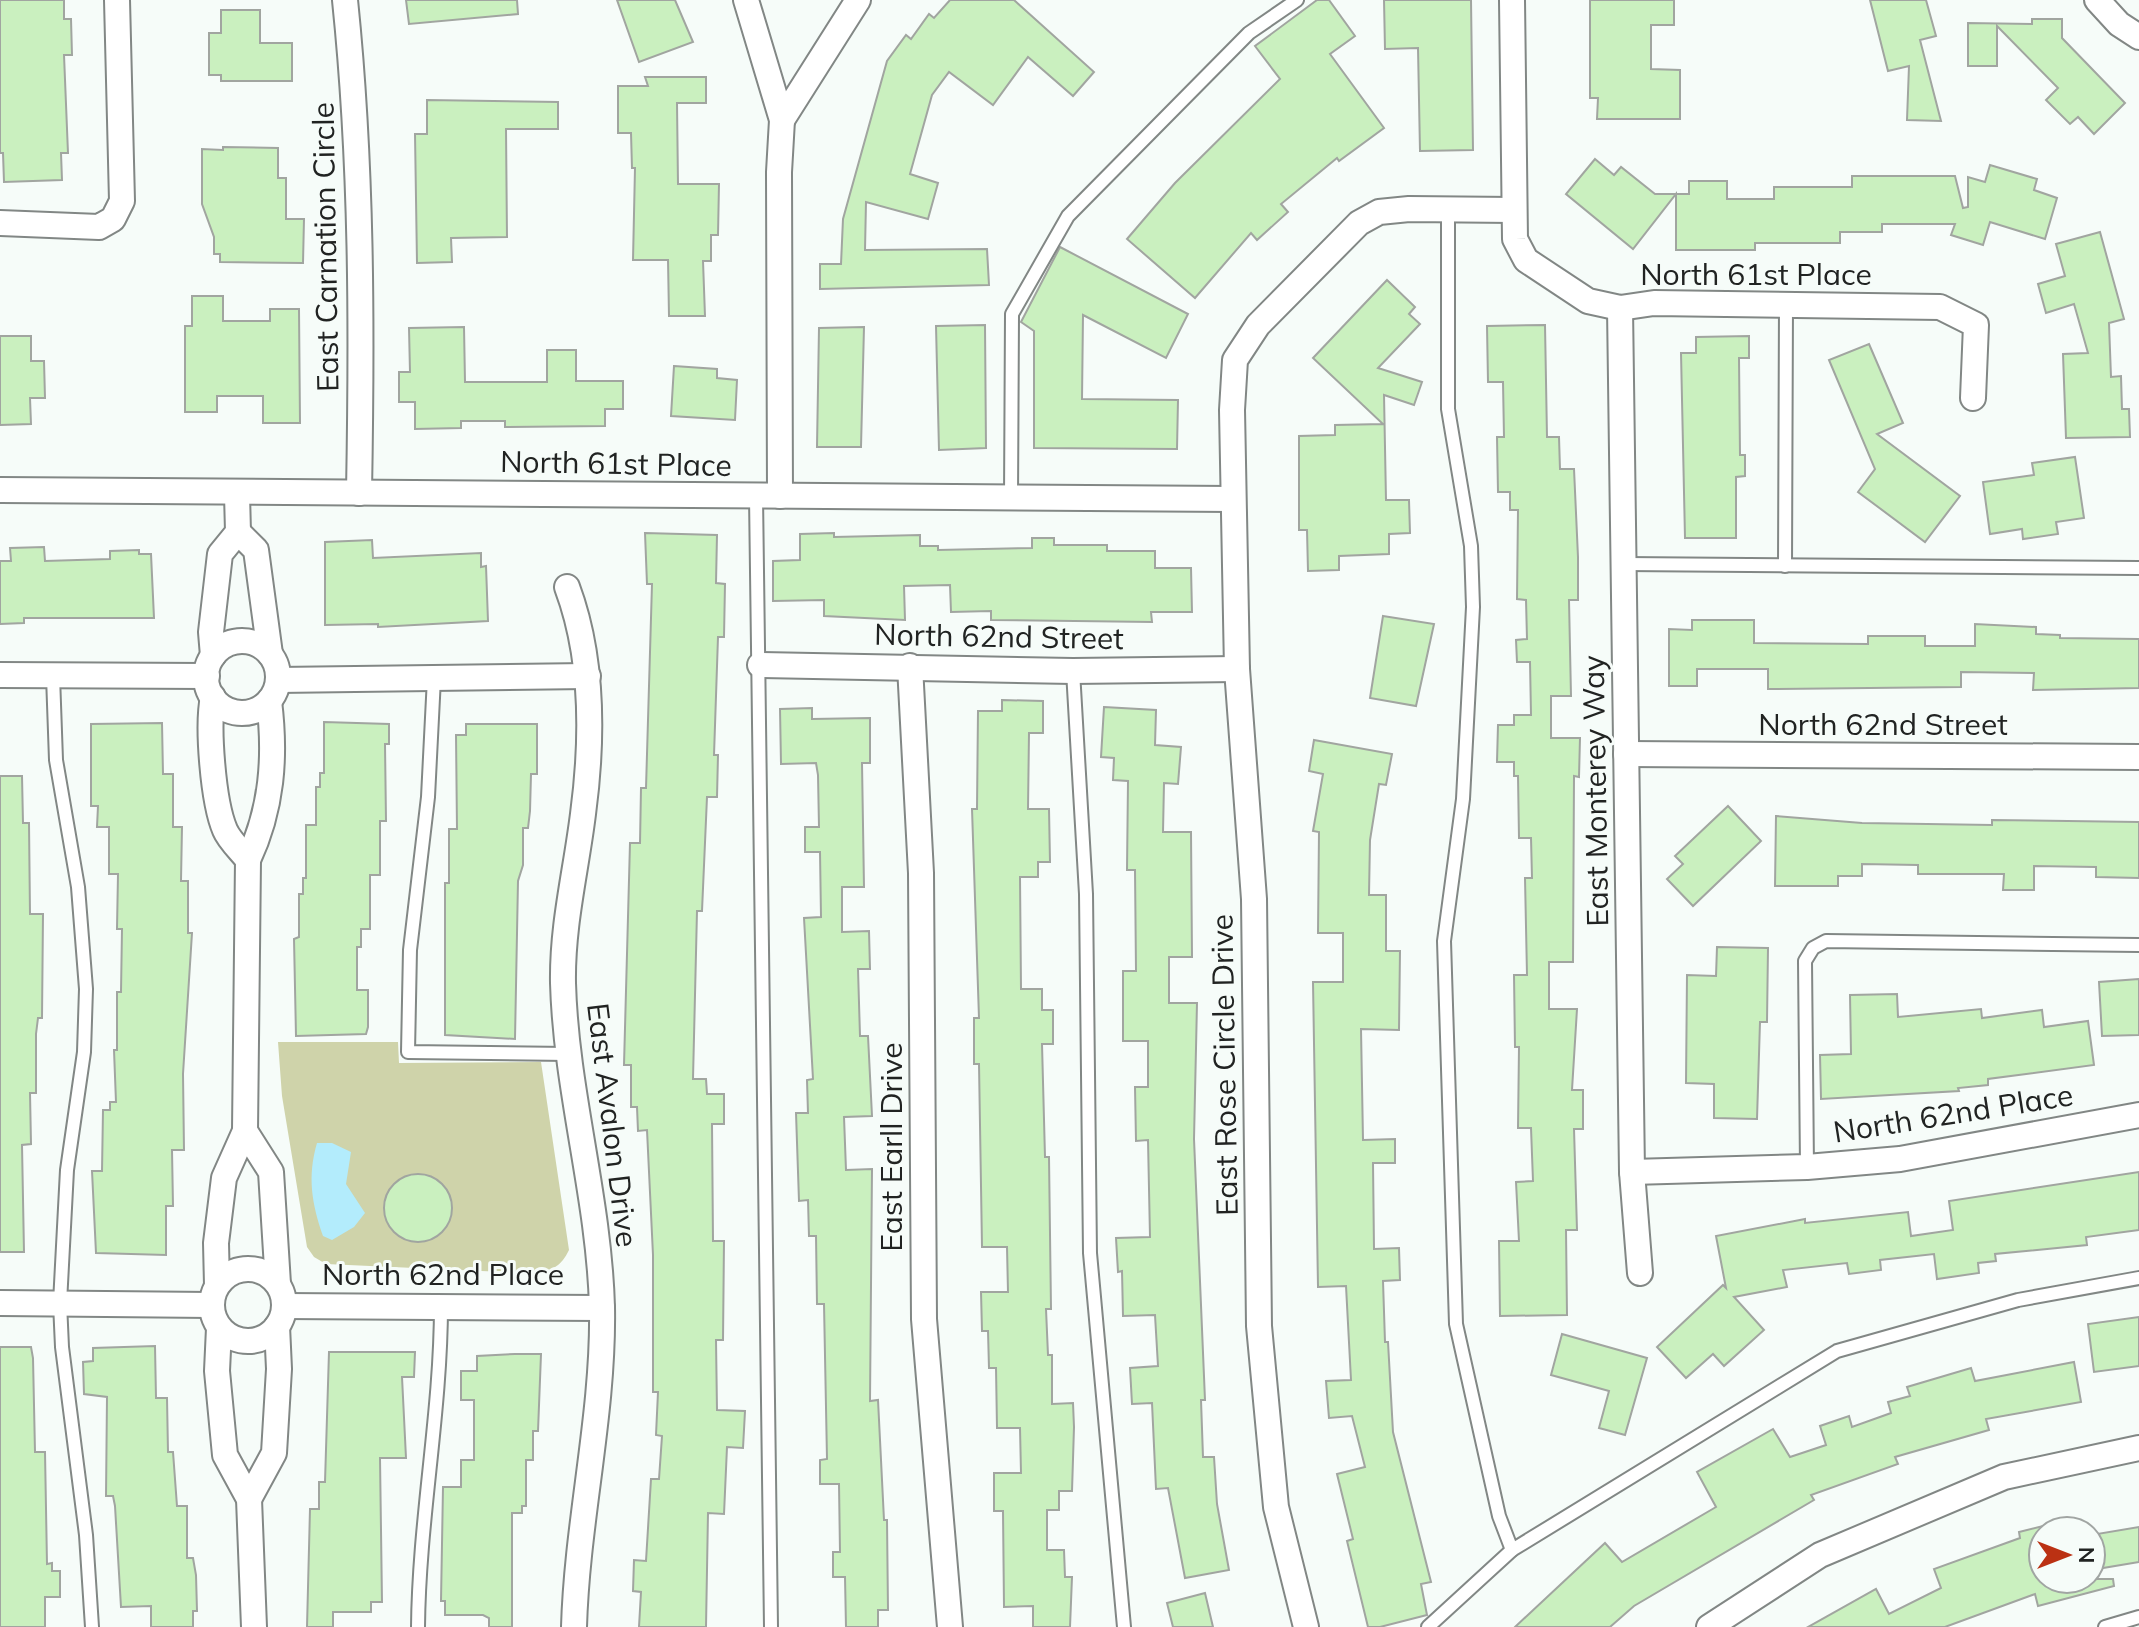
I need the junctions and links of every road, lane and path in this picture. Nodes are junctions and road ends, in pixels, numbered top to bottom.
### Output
1 (117, 0) edge
2 (345, 0) edge
3 (746, 0) edge
4 (858, 0) edge
5 (1297, 0) edge
6 (1512, 0) edge
7 (2097, 0) edge
8 (2139, 37) edge
9 (782, 120) junction
10 (1514, 210) junction
11 (1448, 211) junction
12 (0, 223) edge
13 (1786, 303) junction
14 (1620, 308) junction
15 (1973, 398) dead end
16 (0, 490) edge
17 (359, 493) junction
18 (237, 494) junction
19 (756, 496) junction
20 (780, 496) junction
21 (1011, 498) junction
22 (1232, 499) junction
23 (238, 532) junction
24 (1624, 564) junction
25 (1785, 566) junction
26 (2139, 568) edge
27 (567, 587) dead end
28 (270, 654) junction
29 (760, 665) junction
30 (910, 666) junction
31 (1237, 669) junction
32 (1073, 671) junction
33 (0, 675) edge
34 (53, 676) junction
35 (211, 676) junction
36 (588, 676) junction
37 (434, 678) junction
38 (273, 691) junction
39 (1626, 754) junction
40 (2139, 757) edge
41 (248, 860) junction
42 (2139, 945) edge
43 (568, 1054) junction
44 (2139, 1115) edge
45 (245, 1131) junction
46 (1807, 1167) junction
47 (1632, 1172) junction
48 (1640, 1273) dead end
49 (2139, 1278) edge
50 (0, 1303) edge
51 (60, 1303) junction
52 (280, 1305) junction
53 (441, 1305) junction
54 (216, 1306) junction
55 (602, 1308) junction
56 (2139, 1448) edge
57 (249, 1499) junction
58 (1512, 1550) junction
59 (2139, 1617) edge
60 (92, 1627) edge
61 (254, 1627) edge
62 (418, 1627) edge
63 (574, 1627) edge
64 (771, 1627) edge
65 (950, 1627) edge
66 (1124, 1627) edge
67 (1306, 1627) edge
68 (1428, 1627) edge
69 (1709, 1627) edge
70 (2105, 1627) edge

1 - 12 street
2 - 17 street, East Carnation Circle
3 - 9 street
4 - 9 street
5 - 21 lane
6 - 10 street, North 61st Place
7 - 8 street
9 - 20 street
10 - 11 street, East Rose Circle Drive
10 - 14 street, North 61st Place
11 - 22 street, East Rose Circle Drive
11 - 58 lane
13 - 14 street, North 61st Place
13 - 15 street, North 61st Place
13 - 25 lane
14 - 24 street, East Monterey Way
16 - 18 street, North 61st Place
17 - 18 street, North 61st Place
17 - 19 street, North 61st Place
18 - 23 street
19 - 20 street, North 61st Place
19 - 29 lane
20 - 21 street, North 61st Place
21 - 22 street, North 61st Place
22 - 31 street, East Rose Circle Drive
23 - 28 street
23 - 35 street
24 - 25 lane
24 - 39 street, East Monterey Way
25 - 26 lane
27 - 36 street, East Avalon Drive
28 - 35 street
28 - 38 street
29 - 30 street, North 62nd Street
29 - 64 lane
30 - 32 street, North 62nd Street
30 - 65 street, East Earll Drive
31 - 32 street, North 62nd Street
31 - 67 street, East Rose Circle Drive
32 - 66 lane
33 - 34 street
34 - 35 street
34 - 51 lane
35 - 38 street
35 - 41 street
36 - 37 street
36 - 43 street, East Avalon Drive
37 - 38 street
37 - 43 lane
38 - 41 street
39 - 40 street, North 62nd Street
39 - 47 street, East Monterey Way
41 - 45 street
42 - 46 lane
43 - 55 street, East Avalon Drive
44 - 46 street, North 62nd Place
45 - 52 street
45 - 54 street
46 - 47 street, North 62nd Place
47 - 48 street, East Monterey Way
49 - 58 lane
50 - 51 street
51 - 54 street
51 - 60 lane
52 - 53 street, North 62nd Place
52 - 54 street
52 - 54 street
52 - 57 street
53 - 55 street, North 62nd Place
53 - 62 lane
54 - 57 street
55 - 63 street, East Avalon Drive
56 - 69 street
57 - 61 street
58 - 68 lane
59 - 70 lane

